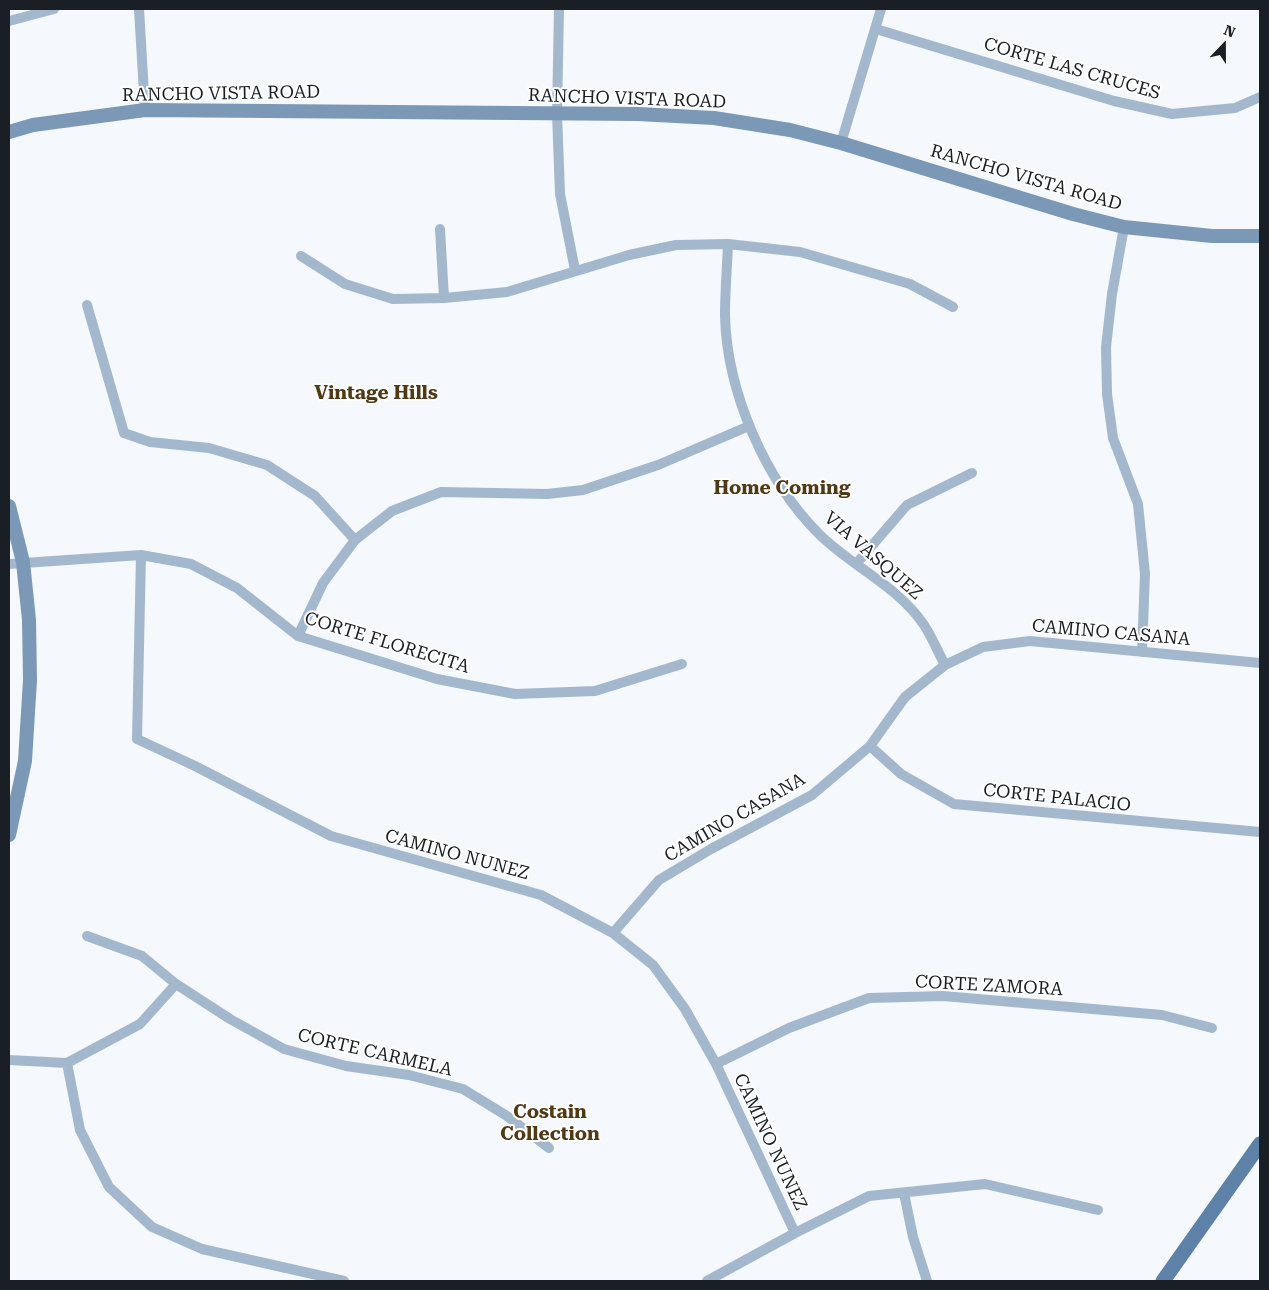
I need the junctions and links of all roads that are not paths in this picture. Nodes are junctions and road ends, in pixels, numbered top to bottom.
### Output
1 (54, 9) edge
2 (139, 9) edge
3 (559, 9) edge
4 (881, 9) edge
5 (9, 21) edge
6 (876, 29) junction
7 (1260, 97) edge
8 (145, 110) junction
9 (557, 114) junction
10 (9, 132) edge
11 (841, 143) junction
12 (1124, 226) junction
13 (440, 229) dead end
14 (1260, 236) edge
15 (728, 244) junction
16 (301, 256) dead end
17 (575, 270) junction
18 (444, 298) junction
19 (87, 305) dead end
20 (952, 307) dead end
21 (748, 426) junction
22 (972, 473) dead end
23 (9, 506) edge
24 (355, 540) junction
25 (141, 555) junction
26 (16, 563) edge
27 (856, 564) junction
28 (298, 636) junction
29 (1142, 652) junction
30 (1260, 663) edge
31 (682, 664) dead end
32 (945, 666) junction
33 (870, 746) junction
34 (1260, 832) edge
35 (9, 835) edge
36 (614, 933) junction
37 (87, 936) dead end
38 (176, 984) junction
39 (1212, 1028) dead end
40 (9, 1060) edge
41 (67, 1063) junction
42 (716, 1064) junction
43 (1260, 1144) edge
44 (549, 1148) dead end
45 (904, 1193) junction
46 (1098, 1210) dead end
47 (795, 1233) junction
48 (344, 1281) edge
49 (707, 1281) edge
50 (927, 1281) edge
51 (1163, 1281) edge

1 - 5 street
2 - 8 street
3 - 9 street
4 - 6 street
6 - 7 street, CORTE LAS CRUCES
6 - 11 street
8 - 9 main road, RANCHO VISTA ROAD
8 - 10 main road, RANCHO VISTA ROAD
9 - 11 main road, RANCHO VISTA ROAD
9 - 17 street
11 - 12 main road, RANCHO VISTA ROAD
12 - 14 main road, RANCHO VISTA ROAD
12 - 29 street
13 - 18 street
15 - 17 street
15 - 20 street
15 - 21 street, VIA VASQUEZ
16 - 18 street
17 - 18 street
19 - 24 street
21 - 24 street
21 - 27 street, VIA VASQUEZ
22 - 27 street
23 - 26 main road
24 - 28 street
25 - 26 street, CORTE FLORECITA
25 - 28 street, CORTE FLORECITA
25 - 36 street, CAMINO NUNEZ
26 - 35 main road
27 - 32 street, VIA VASQUEZ
28 - 31 street, CORTE FLORECITA
29 - 30 street, CAMINO CASANA
29 - 32 street, CAMINO CASANA
32 - 33 street, CAMINO CASANA
33 - 34 street, CORTE PALACIO
33 - 36 street, CAMINO CASANA
36 - 42 street, CAMINO NUNEZ
37 - 38 street, CORTE CARMELA
38 - 41 street
38 - 44 street, CORTE CARMELA
39 - 42 street, CORTE ZAMORA
40 - 41 street
41 - 48 street
42 - 47 street, CAMINO NUNEZ
43 - 51 main road
45 - 46 street
45 - 47 street
45 - 50 street
47 - 49 street

